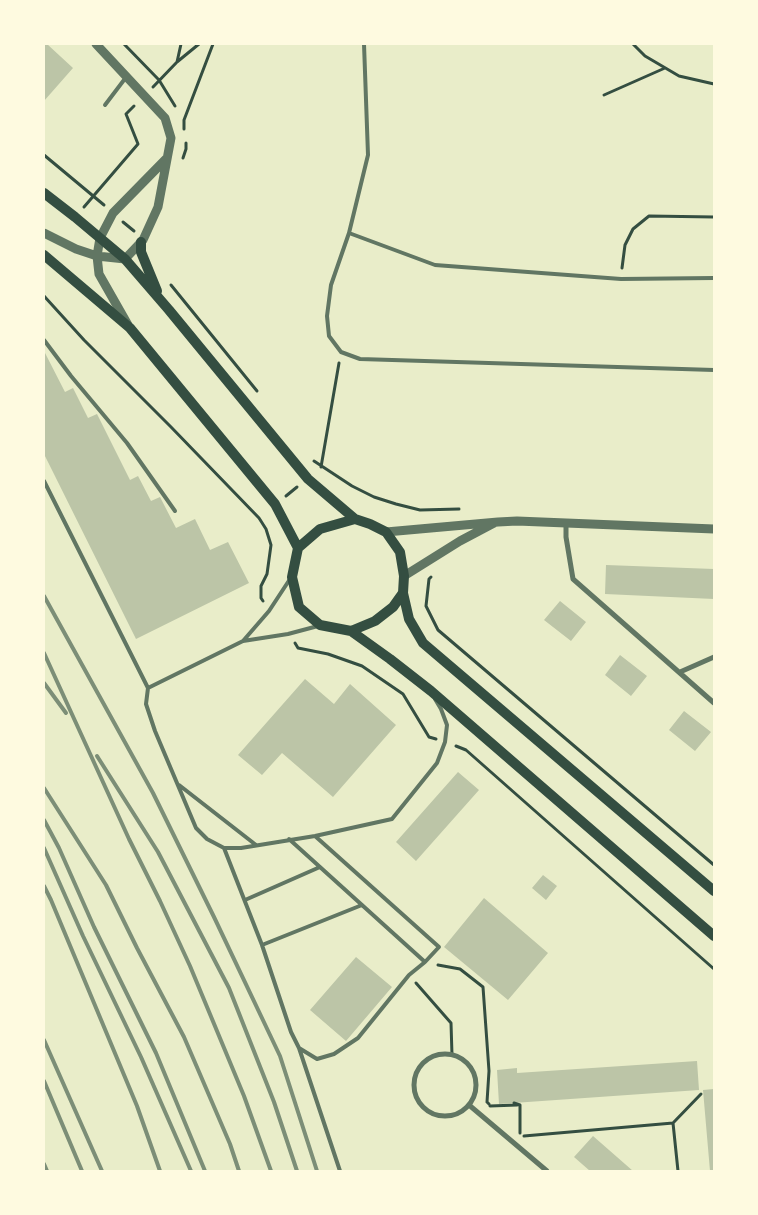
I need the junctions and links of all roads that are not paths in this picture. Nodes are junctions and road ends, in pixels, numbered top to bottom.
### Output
1 (96, 44) edge
2 (364, 44) edge
3 (127, 76) junction
4 (105, 105) dead end
5 (167, 159) junction
6 (44, 193) edge
7 (44, 233) edge
8 (349, 233) junction
9 (100, 238) junction
10 (142, 241) junction
11 (44, 255) edge
12 (97, 256) junction
13 (125, 259) junction
14 (714, 278) edge
15 (169, 310) junction
16 (130, 328) junction
17 (44, 340) edge
18 (714, 370) edge
19 (44, 481) edge
20 (175, 511) dead end
21 (356, 519) junction
22 (498, 522) junction
23 (566, 523) junction
24 (714, 529) edge
25 (386, 532) junction
26 (298, 548) junction
27 (404, 576) junction
28 (292, 577) junction
29 (403, 592) junction
30 (320, 625) junction
31 (351, 631) junction
32 (243, 641) junction
33 (714, 657) edge
34 (680, 672) junction
35 (148, 688) junction
36 (431, 691) junction
37 (714, 703) edge
38 (177, 784) junction
39 (315, 836) junction
40 (289, 839) junction
41 (256, 845) junction
42 (224, 848) junction
43 (320, 867) junction
44 (714, 891) edge
45 (245, 900) junction
46 (362, 905) junction
47 (714, 936) edge
48 (262, 945) junction
49 (425, 962) junction
50 (299, 1048) junction
51 (469, 1105) junction
52 (340, 1171) edge
53 (547, 1171) edge

1 - 3 street
2 - 8 lane
3 - 4 lane
3 - 5 street
5 - 9 street
5 - 10 street
6 - 9 main road
7 - 12 street
8 - 14 lane
8 - 18 lane
9 - 12 street
9 - 13 main road
10 - 13 street
10 - 15 main road
11 - 16 main road
12 - 13 street
12 - 16 street
13 - 15 main road
15 - 21 main road
16 - 26 main road
17 - 20 lane
19 - 35 lane
21 - 25 main road
21 - 26 main road
22 - 23 street
22 - 25 street
22 - 27 street
23 - 24 street
23 - 34 street
25 - 27 main road
26 - 28 main road
27 - 29 main road
28 - 30 main road
28 - 32 lane
29 - 31 main road
29 - 44 main road
30 - 31 main road
30 - 32 lane
31 - 36 main road
32 - 35 lane
33 - 34 street
34 - 37 street
35 - 38 lane
36 - 39 lane
36 - 47 main road
38 - 41 lane
38 - 42 lane
39 - 40 lane
39 - 49 lane
40 - 41 lane
40 - 43 lane
41 - 42 lane
42 - 45 lane
43 - 45 lane
43 - 46 lane
45 - 48 lane
46 - 48 lane
46 - 49 lane
48 - 50 lane
49 - 50 lane
50 - 52 lane
51 - 51 street
51 - 53 street

